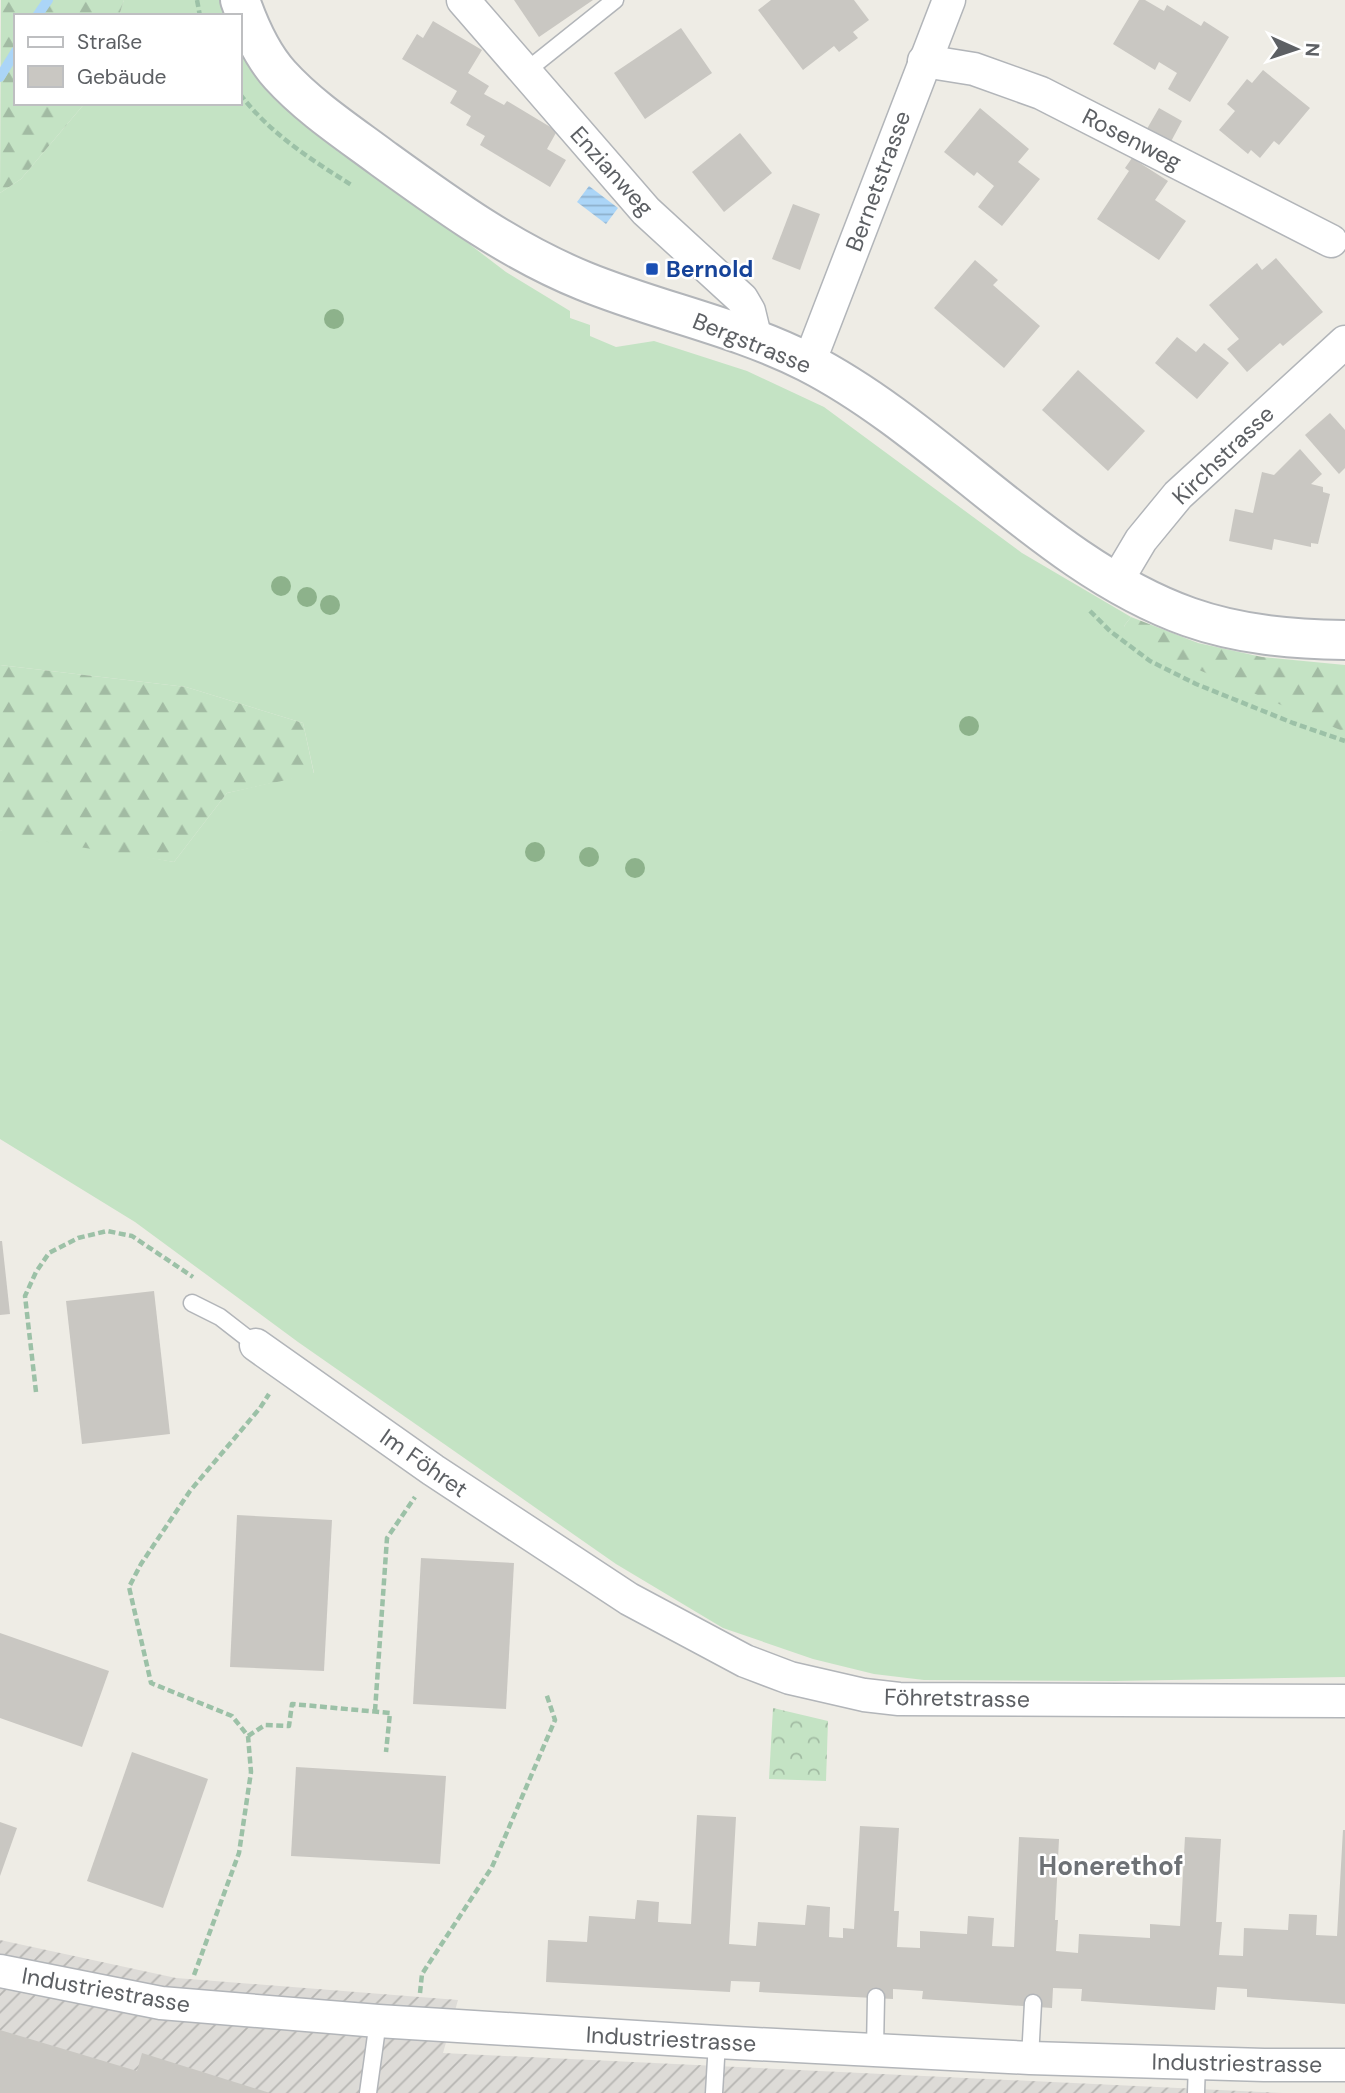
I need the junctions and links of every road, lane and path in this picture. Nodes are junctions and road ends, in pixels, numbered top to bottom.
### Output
1 (240, 0) edge
2 (463, 0) edge
3 (615, 0) edge
4 (949, 0) edge
5 (924, 61) junction
6 (525, 72) junction
7 (1331, 241) dead end
8 (756, 340) junction
9 (1345, 342) edge
10 (809, 363) junction
11 (1116, 582) junction
12 (1345, 640) edge
13 (200, 1282) dead end
14 (192, 1303) dead end
15 (256, 1345) joint
16 (286, 1366) junction
17 (36, 1392) dead end
18 (433, 1470) junction
19 (595, 1578) joint
20 (546, 1693) dead end
21 (1345, 1702) edge
22 (375, 1711) junction
23 (248, 1736) junction
24 (386, 1752) dead end
25 (0, 1971) edge
26 (876, 1997) dead end
27 (1033, 2003) dead end
28 (186, 2005) junction
29 (378, 2021) junction
30 (418, 2023) junction
31 (717, 2042) junction
32 (875, 2049) junction
33 (1030, 2058) junction
34 (1345, 2065) edge
35 (1197, 2078) edge
36 (368, 2093) edge
37 (714, 2093) edge

1 - 8 street, Bergstrasse
2 - 6 street, Enzianweg
3 - 6 lane
4 - 5 street, Bernetstrasse
5 - 7 street, Rosenweg
5 - 10 street, Bernetstrasse
6 - 8 street, Enzianweg
8 - 10 street, Bergstrasse
9 - 11 street, Kirchstrasse
10 - 11 street, Bergstrasse
11 - 12 street, Bergstrasse
13 - 17 path
14 - 15 lane
15 - 16 street, Im Föhret
16 - 18 street, Im Föhret
16 - 23 path
18 - 19 street, Im Föhret
18 - 22 path
19 - 21 street, Föhretstrasse
20 - 30 path
22 - 23 path
22 - 24 path
23 - 28 path
25 - 28 street, Industriestrasse
26 - 32 lane
27 - 33 lane
28 - 29 street, Industriestrasse
29 - 30 street, Industriestrasse
29 - 36 lane
30 - 31 street, Industriestrasse
31 - 32 street, Industriestrasse
31 - 37 lane
32 - 33 street, Industriestrasse
33 - 35 street, Industriestrasse
34 - 35 street, Industriestrasse

